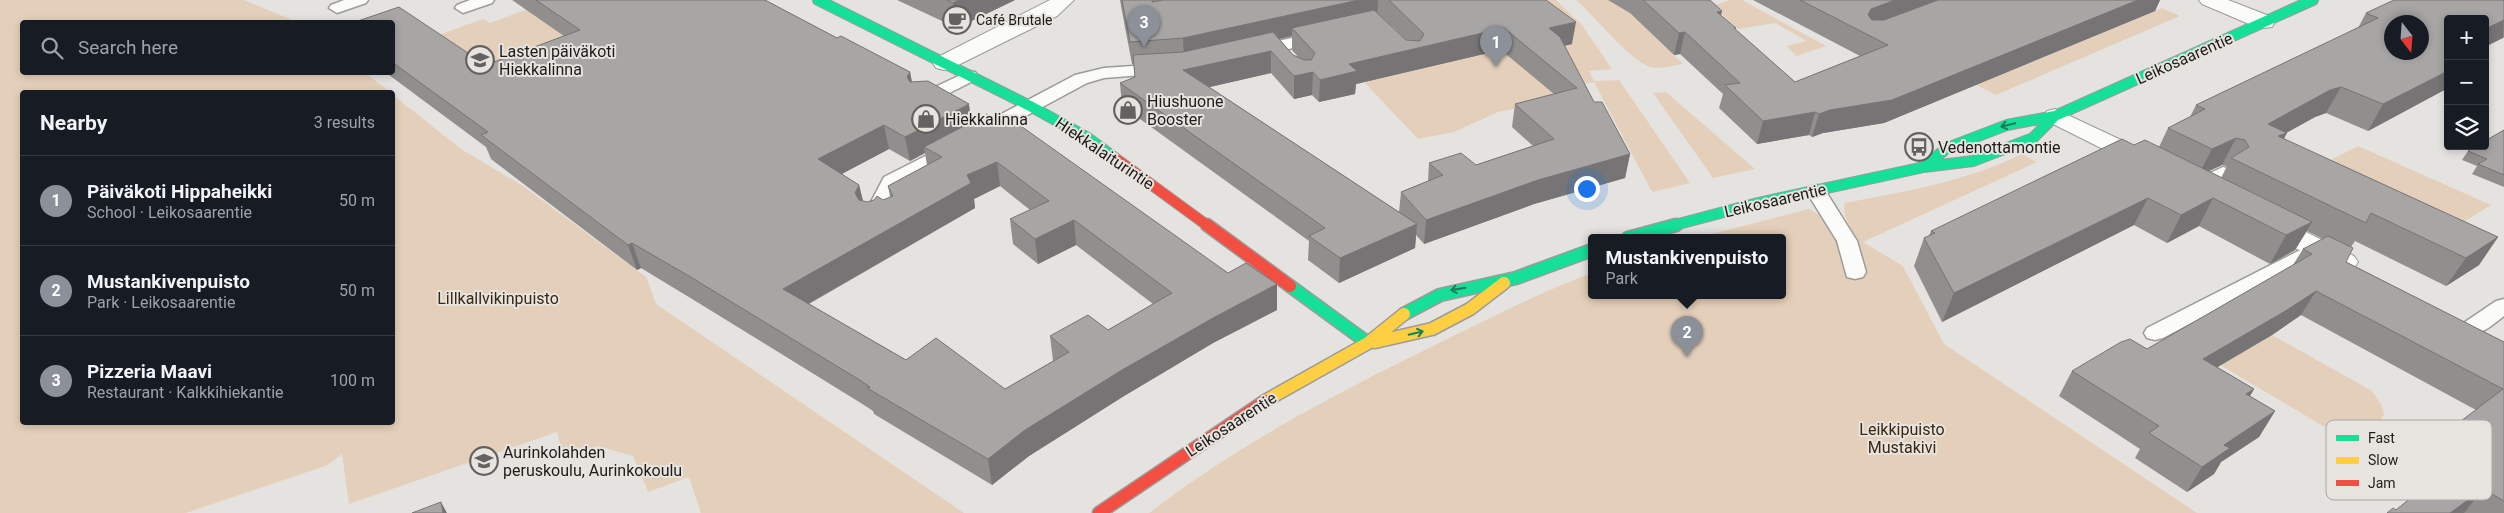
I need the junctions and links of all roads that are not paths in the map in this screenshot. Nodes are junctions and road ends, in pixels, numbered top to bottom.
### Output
1 (360, 0) edge
2 (486, 0) edge
3 (818, 0) edge
4 (1064, 0) edge
5 (2209, 0) edge
6 (2313, 0) edge
7 (337, 8) dead end
8 (463, 8) dead end
9 (2264, 22) junction
10 (1331, 34) edge
11 (1241, 54) edge
12 (944, 63) junction
13 (1175, 68) edge
14 (969, 76) junction
15 (922, 100) edge
16 (1030, 106) junction
17 (2056, 116) junction
18 (1924, 167) junction
19 (2223, 173) dead end
20 (2196, 186) junction
21 (1816, 191) junction
22 (2221, 200) edge
23 (2247, 213) edge
24 (872, 219) edge
25 (1642, 234) edge
26 (2316, 248) junction
27 (1588, 251) edge
28 (1855, 272) dead end
29 (2366, 273) edge
30 (1506, 281) junction
31 (2504, 306) edge
32 (2448, 314) edge
33 (2155, 333) dead end
34 (2485, 333) joint
35 (1368, 343) junction
36 (1099, 513) edge

1 - 7 lane
2 - 8 lane
3 - 12 street, Hiekkalaiturintie
4 - 12 street
5 - 9 street
6 - 9 street, Leikosaarentie
9 - 17 street, Leikosaarentie
10 - 11 lane
12 - 14 street, Hiekkalaiturintie
13 - 16 lane
14 - 15 lane
14 - 16 street, Hiekkalaiturintie
16 - 24 lane
16 - 35 street, Hiekkalaiturintie
17 -> 18 street, Leikosaarentie
17 - 18 street, Leikosaarentie
17 - 20 street
18 - 21 street, Leikosaarentie
19 - 20 lane
20 - 22 street
21 - 25 street, Leikosaarentie
21 - 28 lane
23 - 26 street
26 - 29 street
26 - 33 lane
27 - 30 street, Leikosaarentie
35 -> 30 street, Leikosaarentie
30 -> 35 street, Leikosaarentie
31 - 34 lane
32 - 34 street
35 - 36 street, Leikosaarentie

